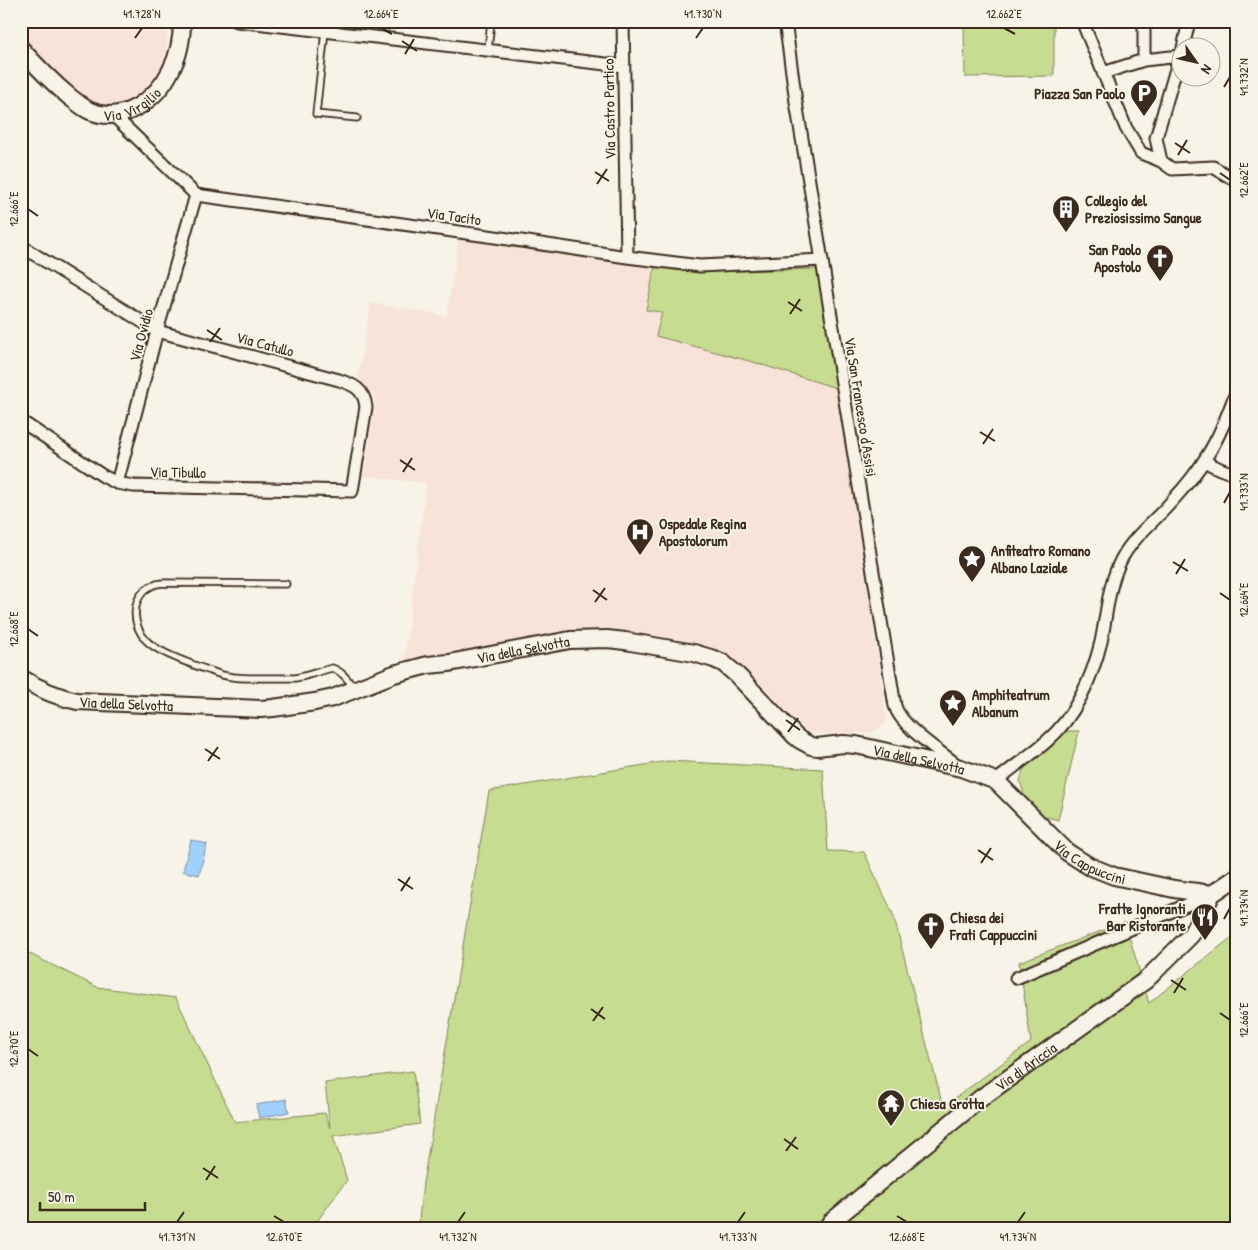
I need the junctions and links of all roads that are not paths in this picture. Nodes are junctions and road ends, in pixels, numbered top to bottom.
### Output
1 (182, 21) edge
2 (237, 21) edge
3 (491, 21) edge
4 (623, 21) edge
5 (785, 21) edge
6 (1082, 21) edge
7 (1144, 21) edge
8 (1189, 21) edge
9 (325, 32) junction
10 (1185, 38) edge
11 (21, 49) edge
12 (488, 50) junction
13 (1170, 57) edge
14 (1144, 60) junction
15 (623, 66) junction
16 (1103, 73) junction
17 (1171, 88) edge
18 (113, 115) junction
19 (357, 118) dead end
20 (1162, 161) junction
21 (1237, 181) edge
22 (196, 195) junction
23 (21, 246) edge
24 (627, 257) junction
25 (822, 260) junction
26 (157, 331) junction
27 (1237, 390) edge
28 (21, 421) edge
29 (1204, 461) junction
30 (1237, 475) edge
31 (117, 483) junction
32 (352, 491) joint
33 (286, 584) dead end
34 (21, 678) edge
35 (355, 690) junction
36 (961, 768) junction
37 (996, 780) junction
38 (1237, 877) edge
39 (1212, 894) junction
40 (1016, 978) dead end
41 (826, 1229) edge

1 - 18 street, Via Virgilio
2 - 9 street
3 - 12 lane
4 - 15 street, Via Castro Partico
5 - 25 street, Via San Francesco d'Assisi
6 - 16 street
7 - 14 street
8 - 10 street
9 - 12 street
9 - 19 lane
11 - 18 street, Via Virgilio
12 - 15 street
13 - 14 street
14 - 16 street
15 - 24 street, Via Castro Partico
16 - 20 street
17 - 20 street
18 - 22 street
20 - 21 street
22 - 24 street, Via Tacito
22 - 26 street, Via Ovidio
23 - 26 street, Via Catullo
24 - 25 street, Via Tacito
25 - 36 street, Via San Francesco d'Assisi
26 - 31 street, Via Ovidio
26 - 32 street, Via Catullo
27 - 29 street
28 - 31 street, Via Tibullo
29 - 30 street
29 - 37 street
31 - 32 street, Via Tibullo
33 - 35 lane
34 - 35 street, Via della Selvotta
35 - 36 street, Via della Selvotta
36 - 37 street, Via della Selvotta
37 - 39 street, Via Cappuccini
38 - 39 street
39 - 40 street
39 - 41 street, Via di Ariccia

